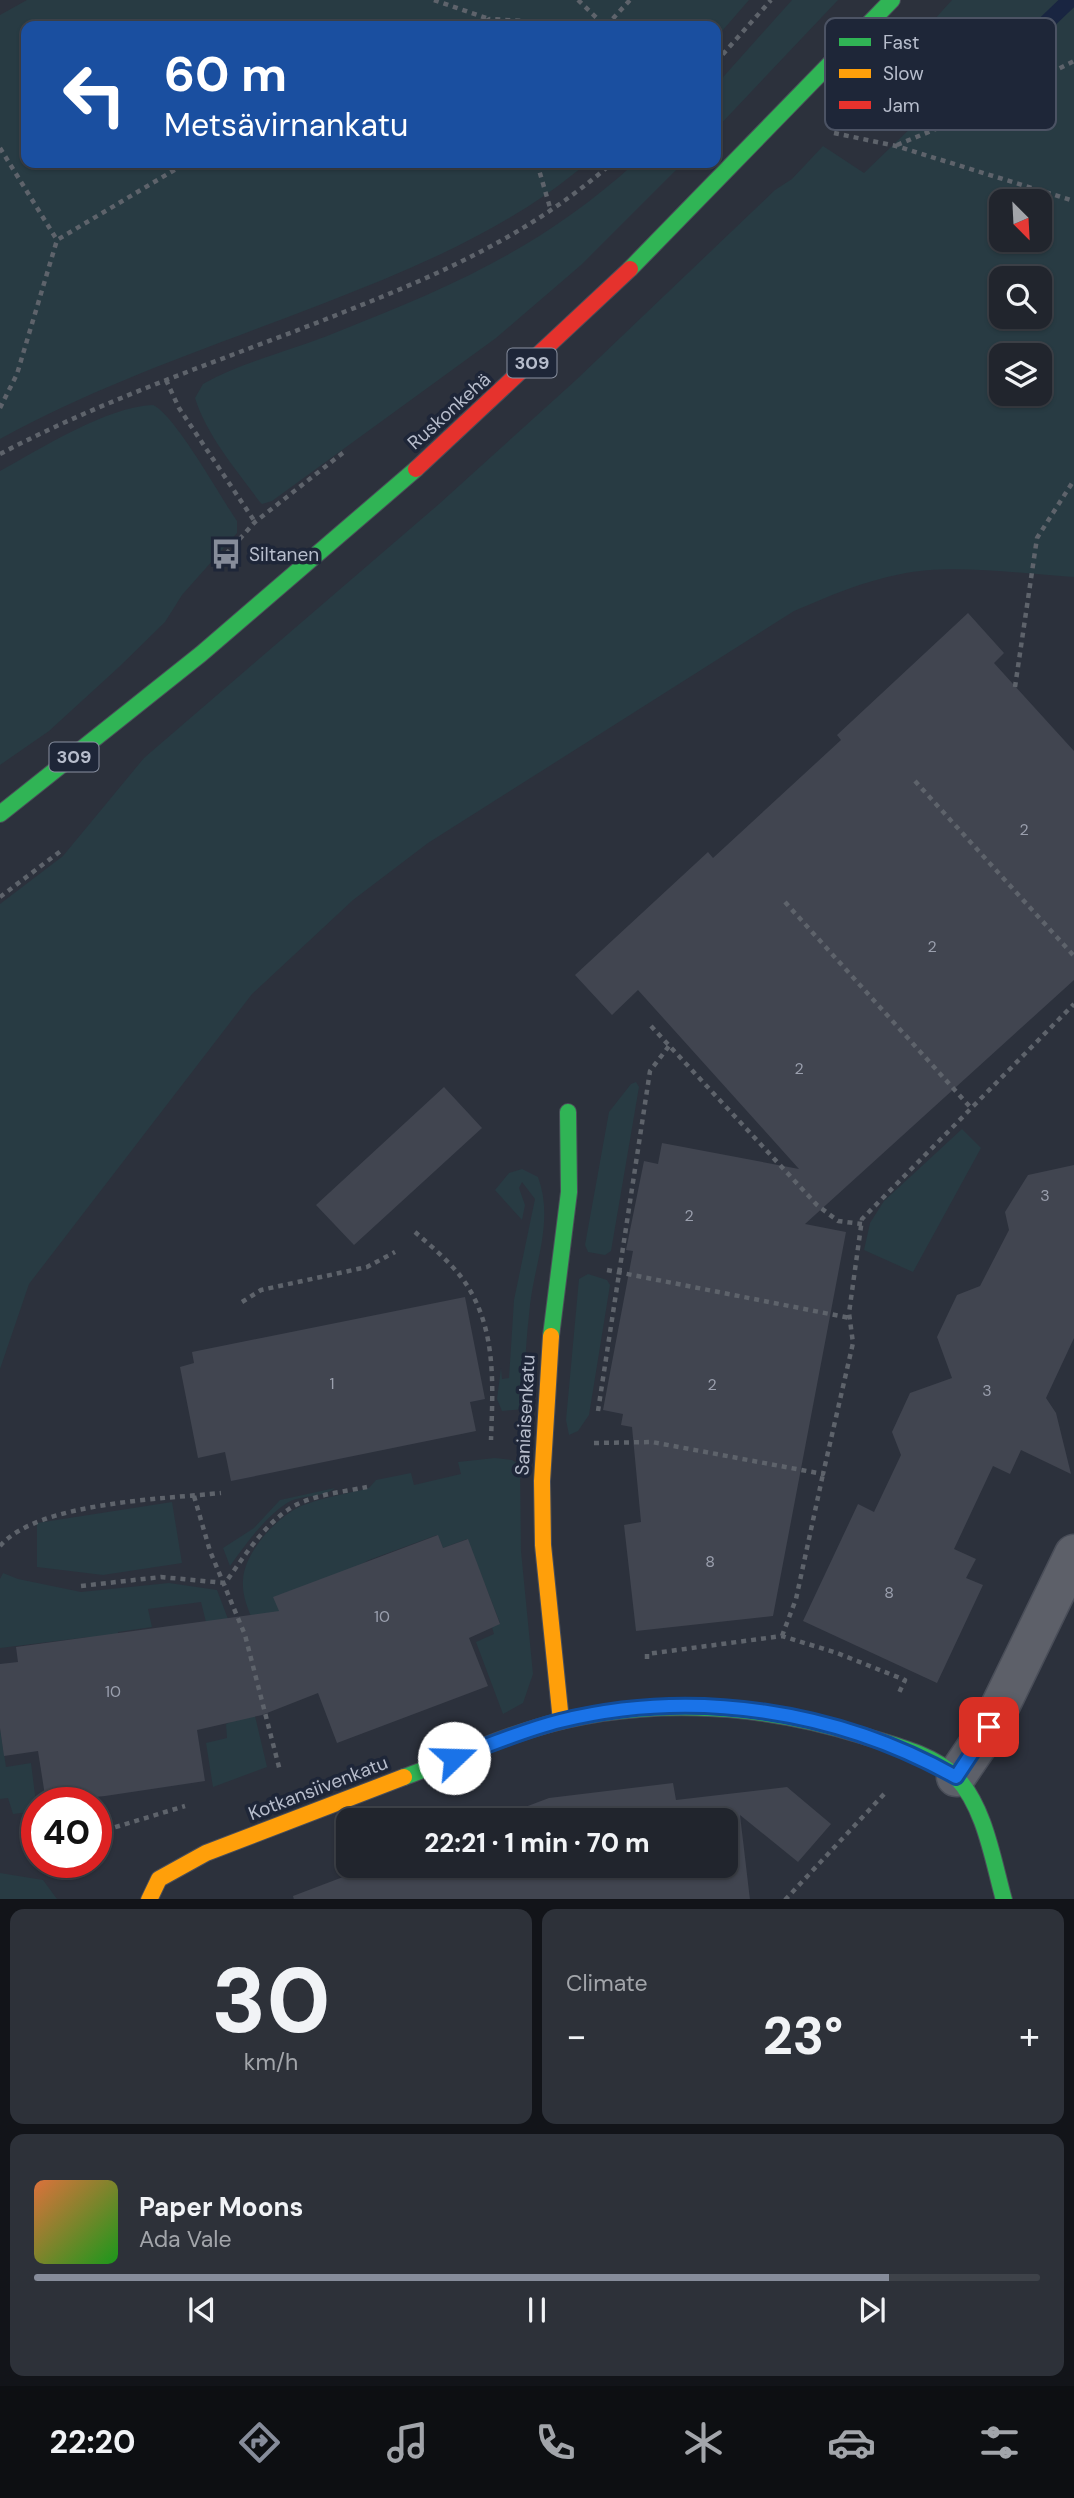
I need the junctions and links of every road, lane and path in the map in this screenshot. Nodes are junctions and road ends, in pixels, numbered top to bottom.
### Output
1 (434, 0) edge
2 (578, 0) edge
3 (630, 0) edge
4 (772, 0) edge
5 (892, 0) edge
6 (875, 18) edge
7 (490, 19) junction
8 (486, 21) edge
9 (523, 21) edge
10 (601, 21) edge
11 (611, 21) edge
12 (721, 56) edge
13 (1074, 61) edge
14 (825, 70) edge
15 (1056, 70) edge
16 (934, 130) edge
17 (834, 133) dead end
18 (896, 146) junction
19 (0, 148) edge
20 (178, 168) edge
21 (538, 168) edge
22 (606, 168) edge
23 (1074, 201) edge
24 (551, 211) junction
25 (57, 240) junction
26 (166, 380) junction
27 (0, 408) edge
28 (344, 452) dead end
29 (0, 454) edge
30 (1074, 480) edge
31 (255, 522) junction
32 (226, 554) dead end
33 (1015, 687) dead end
34 (915, 780) dead end
35 (0, 814) edge
36 (62, 850) dead end
37 (0, 897) edge
38 (785, 902) dead end
39 (1074, 956) edge
40 (1074, 1004) edge
41 (651, 1026) dead end
42 (669, 1046) junction
43 (971, 1108) junction
44 (568, 1112) dead end
45 (862, 1224) junction
46 (415, 1232) dead end
47 (395, 1252) dead end
48 (559, 1262) junction
49 (619, 1272) junction
50 (242, 1302) dead end
51 (850, 1318) junction
52 (597, 1416) dead end
53 (595, 1430) dead end
54 (491, 1440) dead end
55 (593, 1443) junction
56 (543, 1451) junction
57 (823, 1474) junction
58 (367, 1487) dead end
59 (221, 1493) dead end
60 (194, 1496) junction
61 (0, 1546) edge
62 (1074, 1554) edge
63 (225, 1583) junction
64 (81, 1586) dead end
65 (782, 1636) dead end
66 (562, 1721) junction
67 (268, 1775) dead end
68 (956, 1777) junction
69 (893, 1784) dead end
70 (194, 1802) dead end
71 (112, 1828) edge
72 (149, 1899) edge
73 (786, 1899) edge
74 (1004, 1899) edge

1 - 7 path
2 - 10 path
3 - 11 path
4 - 12 path
5 - 6 street, Ruskonkehä / 309
7 - 8 path
7 - 9 path
13 - 15 path
14 - 35 street, Ruskonkehä / 309
16 - 18 path
17 - 18 path
18 - 23 path
19 - 25 path
20 - 25 path
21 - 24 path
22 - 24 path
24 - 26 path
25 - 27 path
26 - 29 path
26 - 31 path
28 - 31 path
30 - 33 path
31 - 32 path
34 - 39 path
36 - 37 path
38 - 43 path
40 - 43 path
41 - 42 path
42 - 45 path
42 - 49 path
43 - 45 path
44 - 48 street, Saniaisenkatu
45 - 51 path
46 - 54 path
47 - 50 path
48 - 49 path
48 - 56 street, Saniaisenkatu
49 - 51 path
49 - 52 path
51 - 57 path
53 - 55 path
55 - 56 path
55 - 57 path
56 - 66 street, Saniaisenkatu
57 - 65 path
58 - 63 path
59 - 60 path
60 - 61 path
60 - 63 path
62 - 68 street
63 - 64 path
63 - 67 path
66 - 68 street, Kotkansiivenkatu
66 - 72 street, Kotkansiivenkatu
68 - 74 street, Kotkansiivenkatu
69 - 73 path
70 - 71 path

